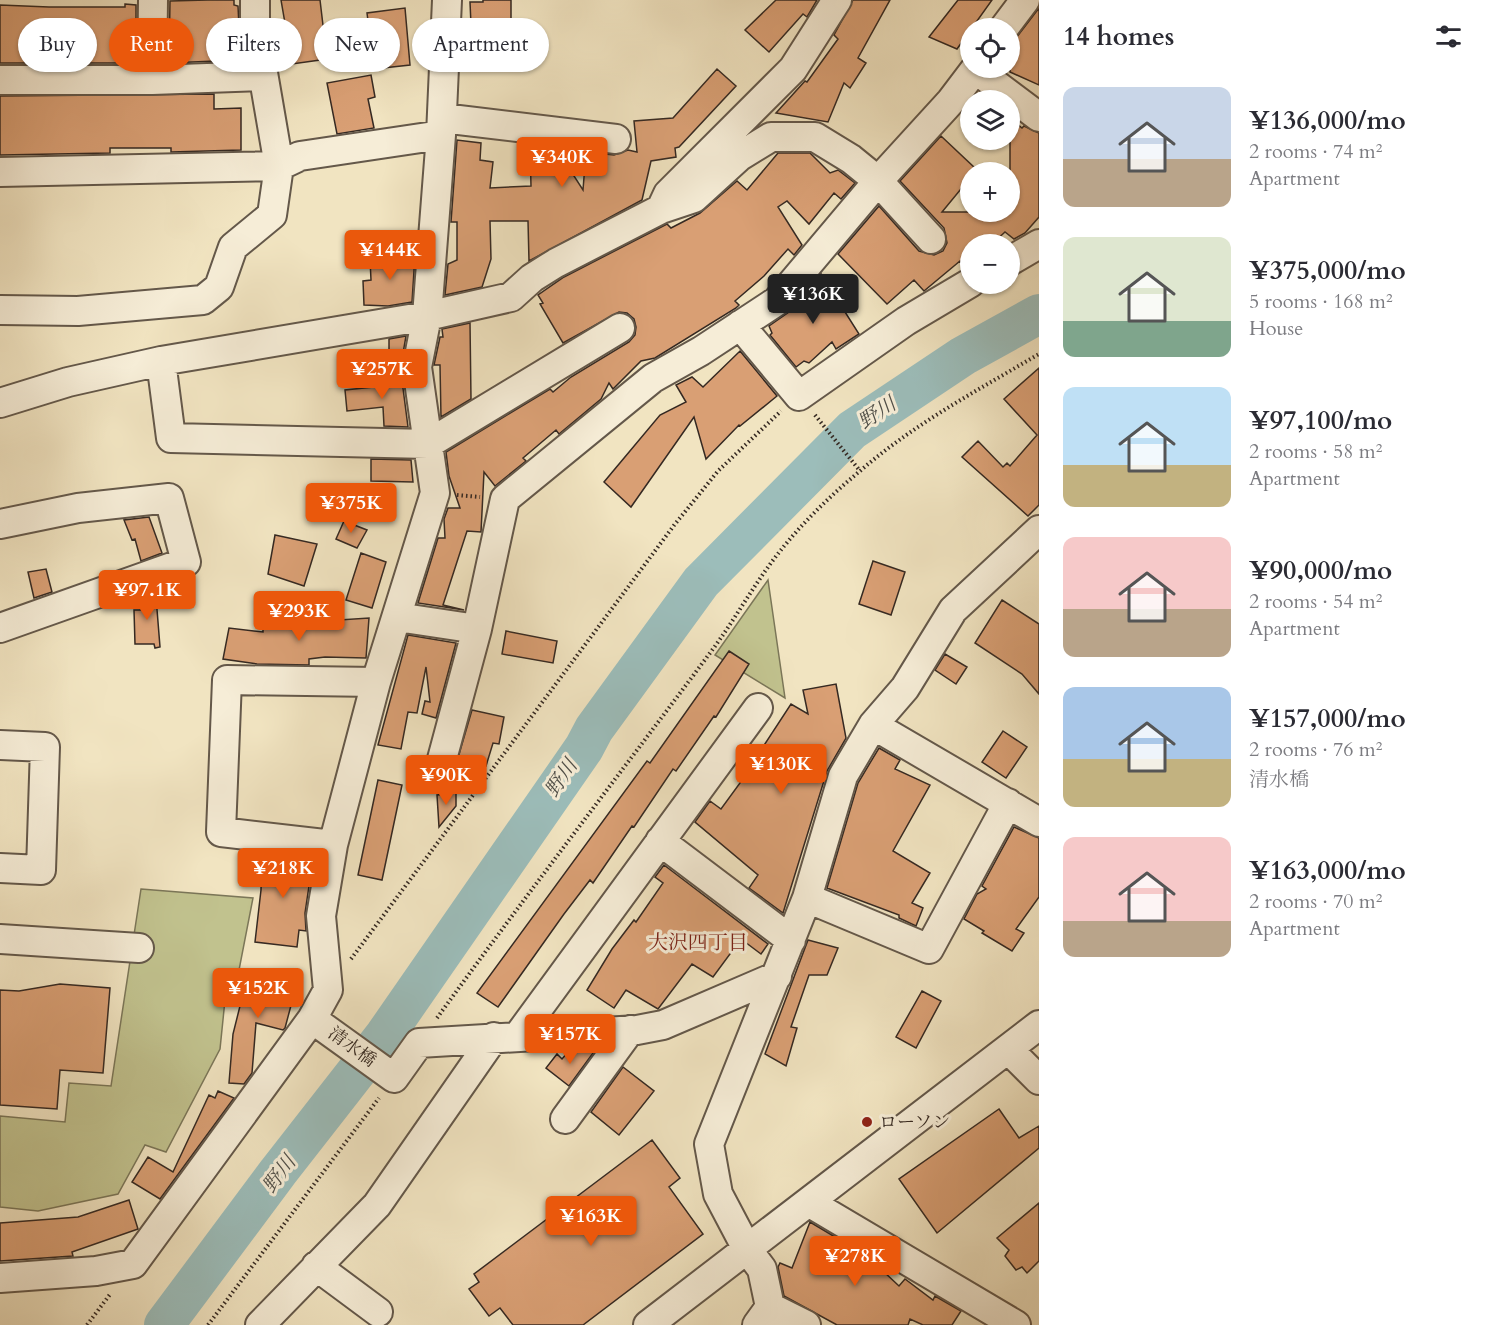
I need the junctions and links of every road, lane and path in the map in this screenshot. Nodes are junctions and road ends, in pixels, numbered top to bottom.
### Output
1 (153, 0) edge
2 (255, 0) edge
3 (447, 0) edge
4 (837, 0) edge
5 (1025, 0) edge
6 (1012, 18) edge
7 (263, 76) junction
8 (968, 78) edge
9 (988, 78) edge
10 (0, 80) edge
11 (152, 80) junction
12 (1039, 117) edge
13 (442, 127) junction
14 (616, 139) dead end
15 (279, 166) junction
16 (0, 172) edge
17 (878, 181) junction
18 (661, 209) junction
19 (931, 239) dead end
20 (1039, 244) edge
21 (1020, 255) edge
22 (960, 289) edge
23 (0, 310) edge
24 (427, 316) junction
25 (740, 325) junction
26 (620, 328) dead end
27 (1039, 354) edge
28 (161, 361) junction
29 (0, 403) edge
30 (806, 403) junction
31 (428, 444) junction
32 (860, 471) junction
33 (435, 493) junction
34 (505, 500) junction
35 (0, 524) edge
36 (1039, 530) edge
37 (397, 616) junction
38 (0, 628) edge
39 (477, 628) junction
40 (375, 682) junction
41 (758, 708) dead end
42 (873, 725) junction
43 (0, 745) edge
44 (438, 774) dead end
45 (1008, 803) junction
46 (1039, 822) edge
47 (660, 842) junction
48 (333, 845) junction
49 (0, 868) edge
50 (807, 898) junction
51 (0, 939) edge
52 (791, 940) junction
53 (139, 948) dead end
54 (777, 976) junction
55 (328, 990) junction
56 (314, 1020) junction
57 (1039, 1025) edge
58 (630, 1030) junction
59 (506, 1037) junction
60 (419, 1043) junction
61 (1008, 1049) junction
62 (391, 1076) junction
63 (1039, 1080) edge
64 (566, 1119) dead end
65 (810, 1203) junction
66 (747, 1249) junction
67 (316, 1266) junction
68 (0, 1278) edge
69 (378, 1312) dead end
70 (763, 1316) edge
71 (208, 1325) edge
72 (260, 1325) edge
73 (648, 1325) edge
74 (806, 1325) edge
75 (1016, 1325) edge

1 - 11 street
2 - 7 street
3 - 13 street
4 - 18 street
5 - 6 street
7 - 11 street
7 - 15 street
8 - 17 street
9 - 12 street
10 - 11 street
13 - 14 street
13 - 15 street
13 - 24 street
15 - 16 street
15 - 23 street
17 - 18 street
17 - 19 street
17 - 25 street
18 - 24 street
20 - 21 street
22 - 30 street
24 - 28 street
24 - 31 street
25 - 30 street
25 - 34 street
26 - 31 street
27 - 32 path
28 - 29 street
28 - 31 street
30 - 32 path
30 - 55 path
31 - 33 street
32 - 60 path
33 - 34 path
33 - 37 street
34 - 39 street
35 - 38 street
36 - 42 street
37 - 39 street
37 - 40 street
39 - 44 street
40 - 48 street
40 - 48 street
41 - 47 street
42 - 45 street
42 - 50 street
43 - 49 street
45 - 46 street
45 - 50 street
47 - 52 street
47 - 59 street
48 - 55 street
50 - 52 street
51 - 53 street
52 - 54 street
54 - 58 street
54 - 66 street
55 - 56 street
56 - 62 street, 清水橋
56 - 68 street
57 - 61 street
58 - 59 street
58 - 64 street
59 - 60 street
59 - 67 street
60 - 62 street
61 - 63 street
61 - 65 street
62 - 71 path
65 - 66 street
65 - 75 street
66 - 70 street
66 - 73 street
67 - 69 street
67 - 72 street
70 - 74 street

